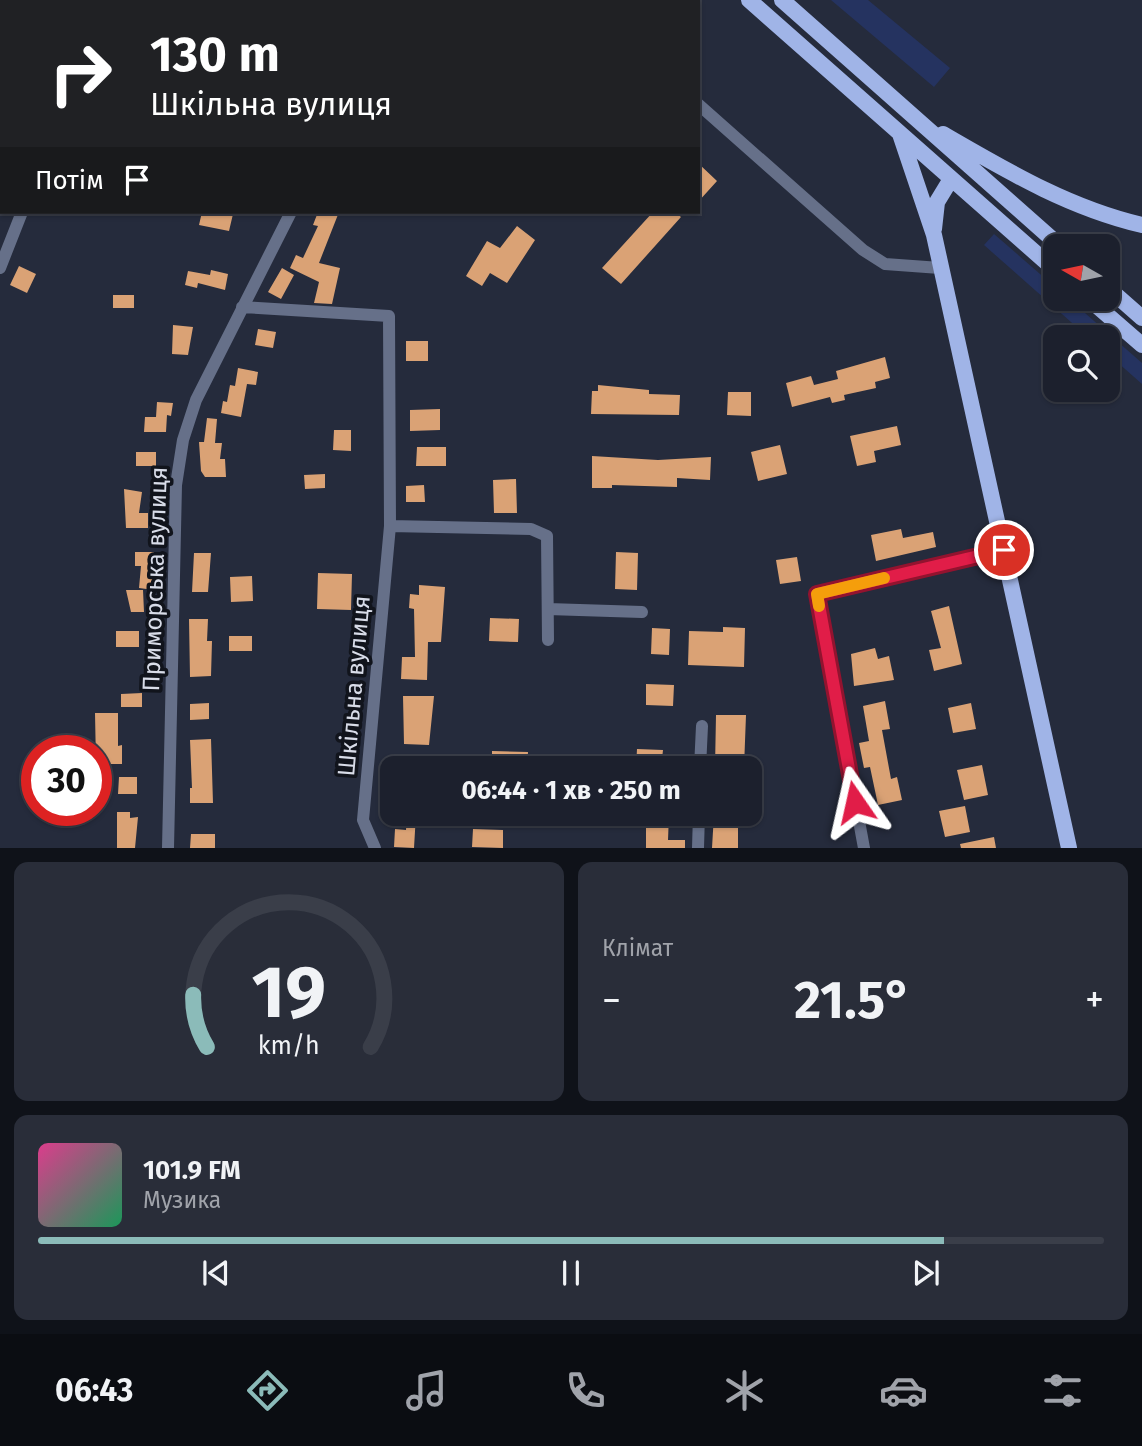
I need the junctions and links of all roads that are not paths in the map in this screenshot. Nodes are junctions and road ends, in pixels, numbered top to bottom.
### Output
1 (749, 0) edge
2 (782, 0) edge
3 (700, 106) edge
4 (913, 117) junction
5 (900, 134) junction
6 (951, 179) junction
7 (21, 214) edge
8 (290, 214) edge
9 (1142, 226) edge
10 (1046, 234) edge
11 (934, 235) junction
12 (1043, 260) edge
13 (0, 268) edge
14 (940, 268) junction
15 (1120, 299) edge
16 (242, 307) junction
17 (1104, 312) edge
18 (1142, 318) edge
19 (1142, 345) edge
20 (390, 526) junction
21 (1004, 550) junction
22 (548, 609) junction
23 (642, 612) dead end
24 (548, 640) dead end
25 (702, 726) dead end
26 (701, 756) edge
27 (699, 826) edge
28 (168, 848) edge
29 (375, 848) edge
30 (698, 848) edge
31 (864, 848) edge
32 (1069, 848) edge

1 - 5 main road
2 - 4 main road
3 - 14 street
4 - 9 main road
4 - 10 main road
5 - 6 main road
5 - 11 main road
6 - 11 main road
6 - 12 main road
7 - 13 street
8 - 16 street, Приморська вулиця
11 - 14 main road
14 - 21 main road
15 - 18 main road
16 - 20 street, Шкільна вулиця
16 - 28 street, Приморська вулиця
17 - 19 main road
20 - 22 street
20 - 29 street, Шкільна вулиця
21 - 31 street
21 - 32 main road
22 - 23 street
22 - 24 street
25 - 26 street
27 - 30 street

